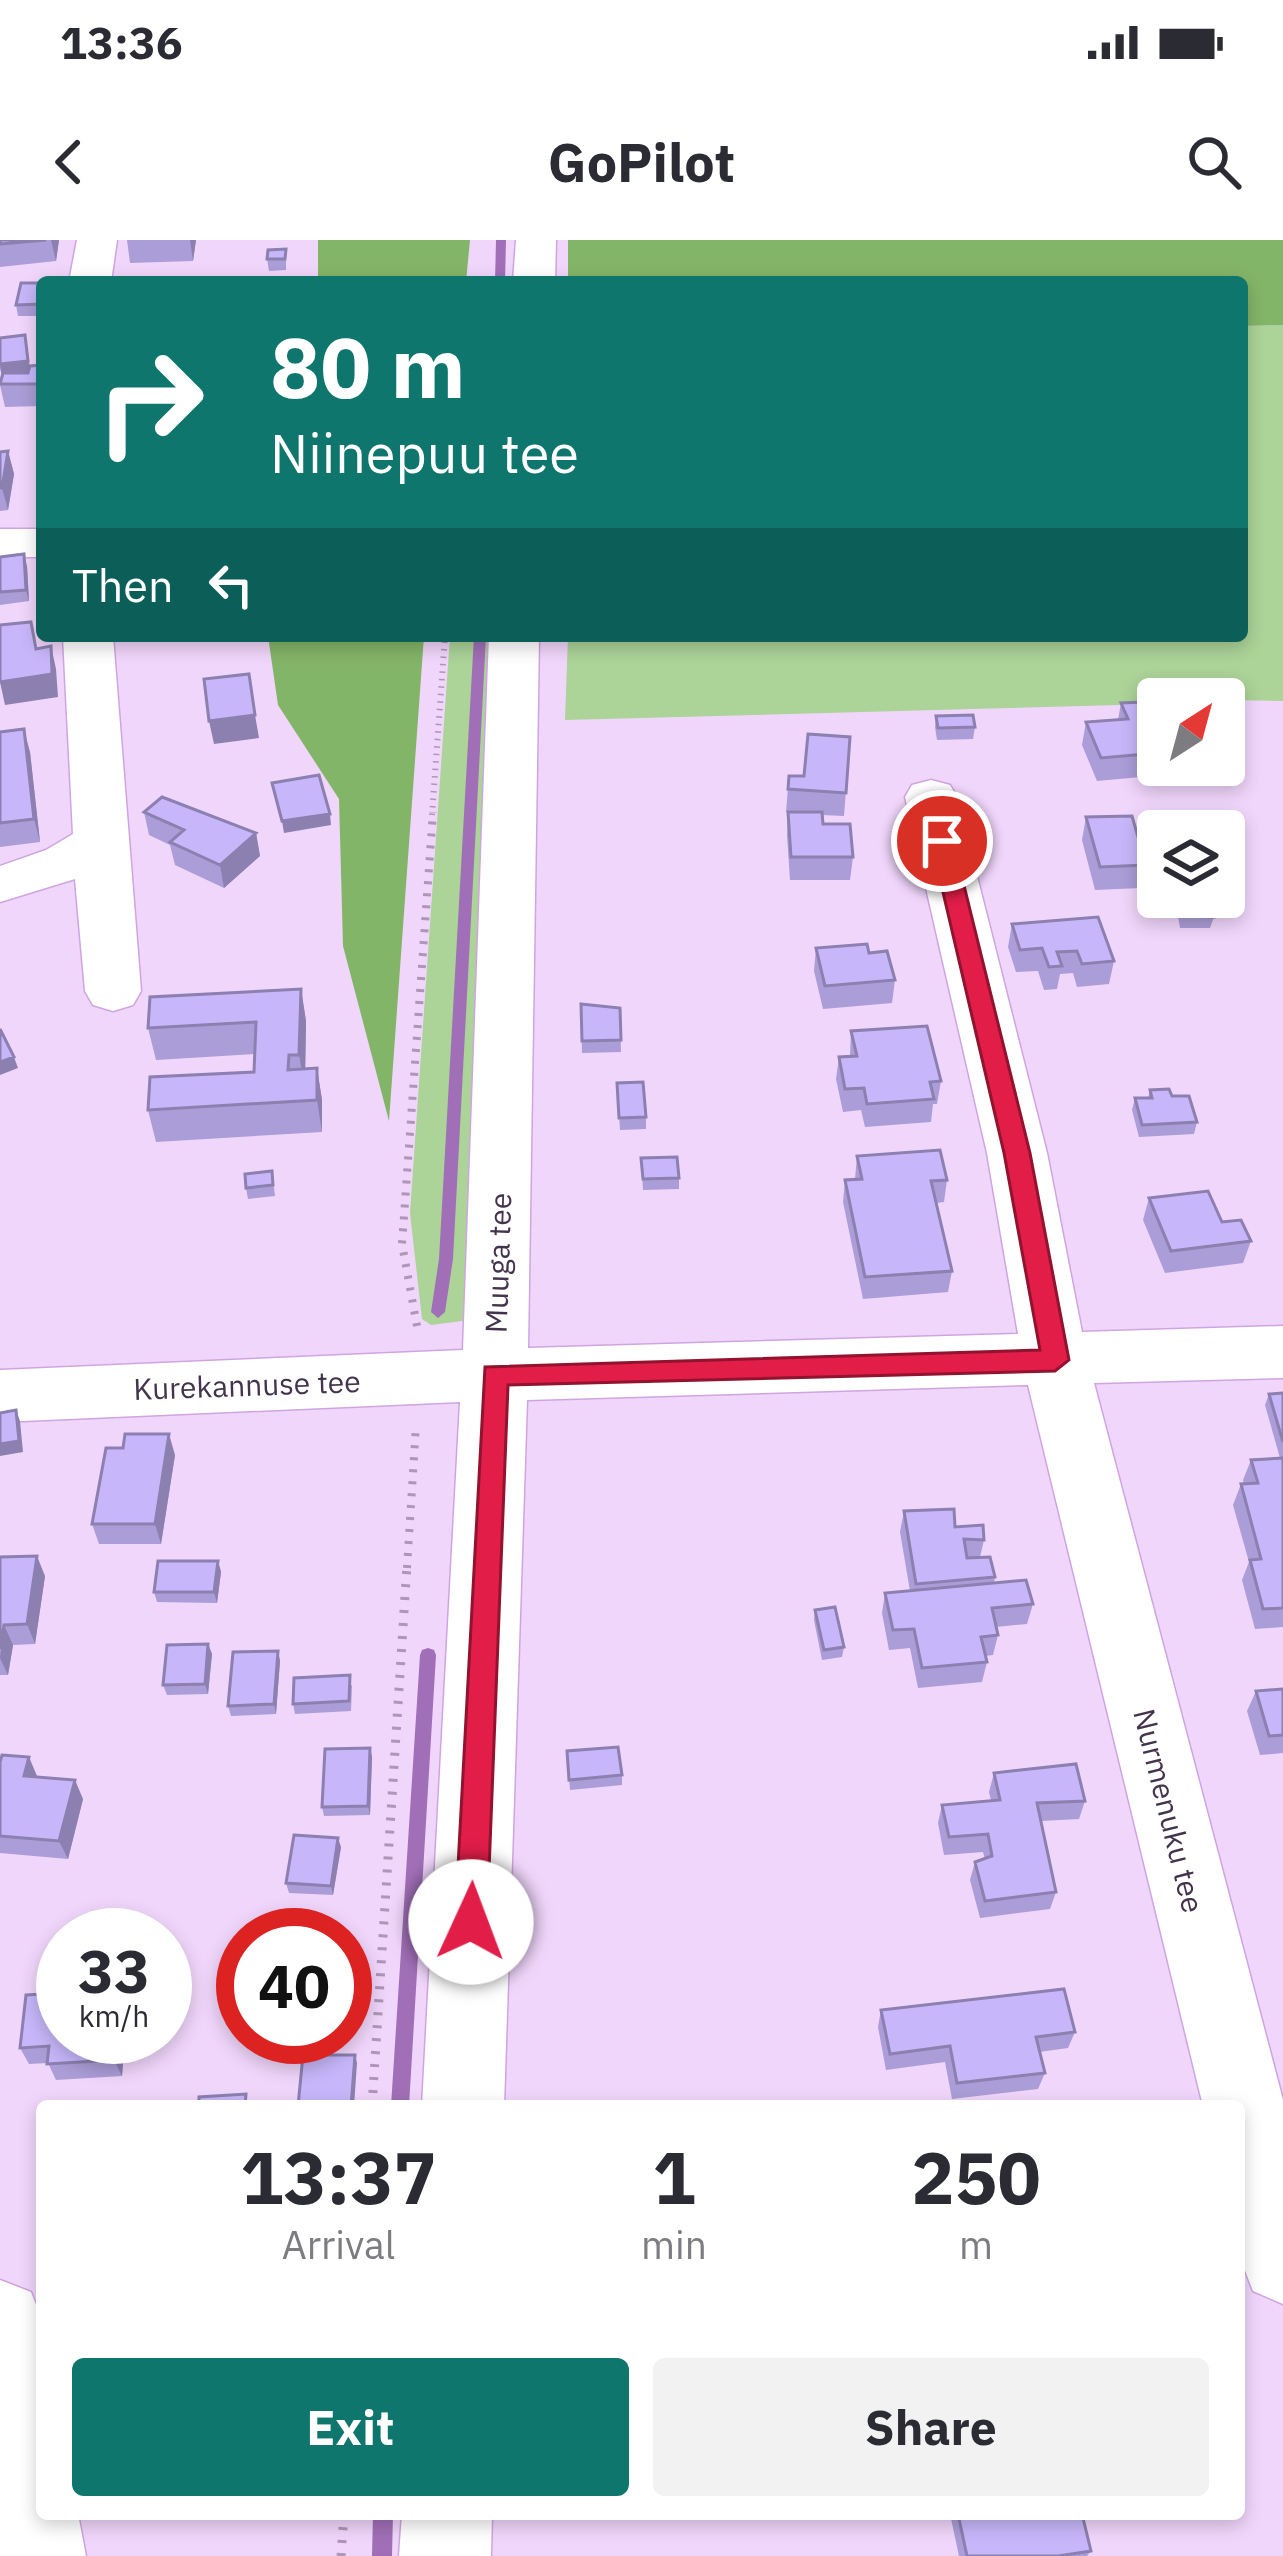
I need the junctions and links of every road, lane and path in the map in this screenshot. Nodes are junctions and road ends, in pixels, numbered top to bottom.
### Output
1 (97, 240) edge
2 (536, 240) edge
3 (91, 276) edge
4 (534, 276) edge
5 (0, 543) edge
6 (36, 543) edge
7 (88, 642) edge
8 (514, 642) edge
9 (931, 796) dead end
10 (99, 841) junction
11 (0, 884) edge
12 (113, 991) dead end
13 (1283, 1352) edge
14 (1055, 1360) junction
15 (494, 1375) junction
16 (0, 1396) edge
17 (1260, 2088) edge
18 (463, 2100) edge
19 (1283, 2260) edge
20 (0, 2323) edge
21 (344, 2520) edge
22 (447, 2520) edge
23 (40, 2556) edge
24 (341, 2556) edge
25 (445, 2556) edge

1 - 3 street
2 - 4 street
5 - 6 street
7 - 10 street
8 - 15 street, Muuga tee
9 - 14 street, Nurmenuku tee
10 - 11 street
10 - 12 street
13 - 14 street, Kurekannuse tee
14 - 15 street, Kurekannuse tee
14 - 17 street, Nurmenuku tee
15 - 16 street, Kurekannuse tee
15 - 18 street, Muuga tee
17 - 19 street, Nurmenuku tee
20 - 23 street
21 - 24 path
22 - 25 street

